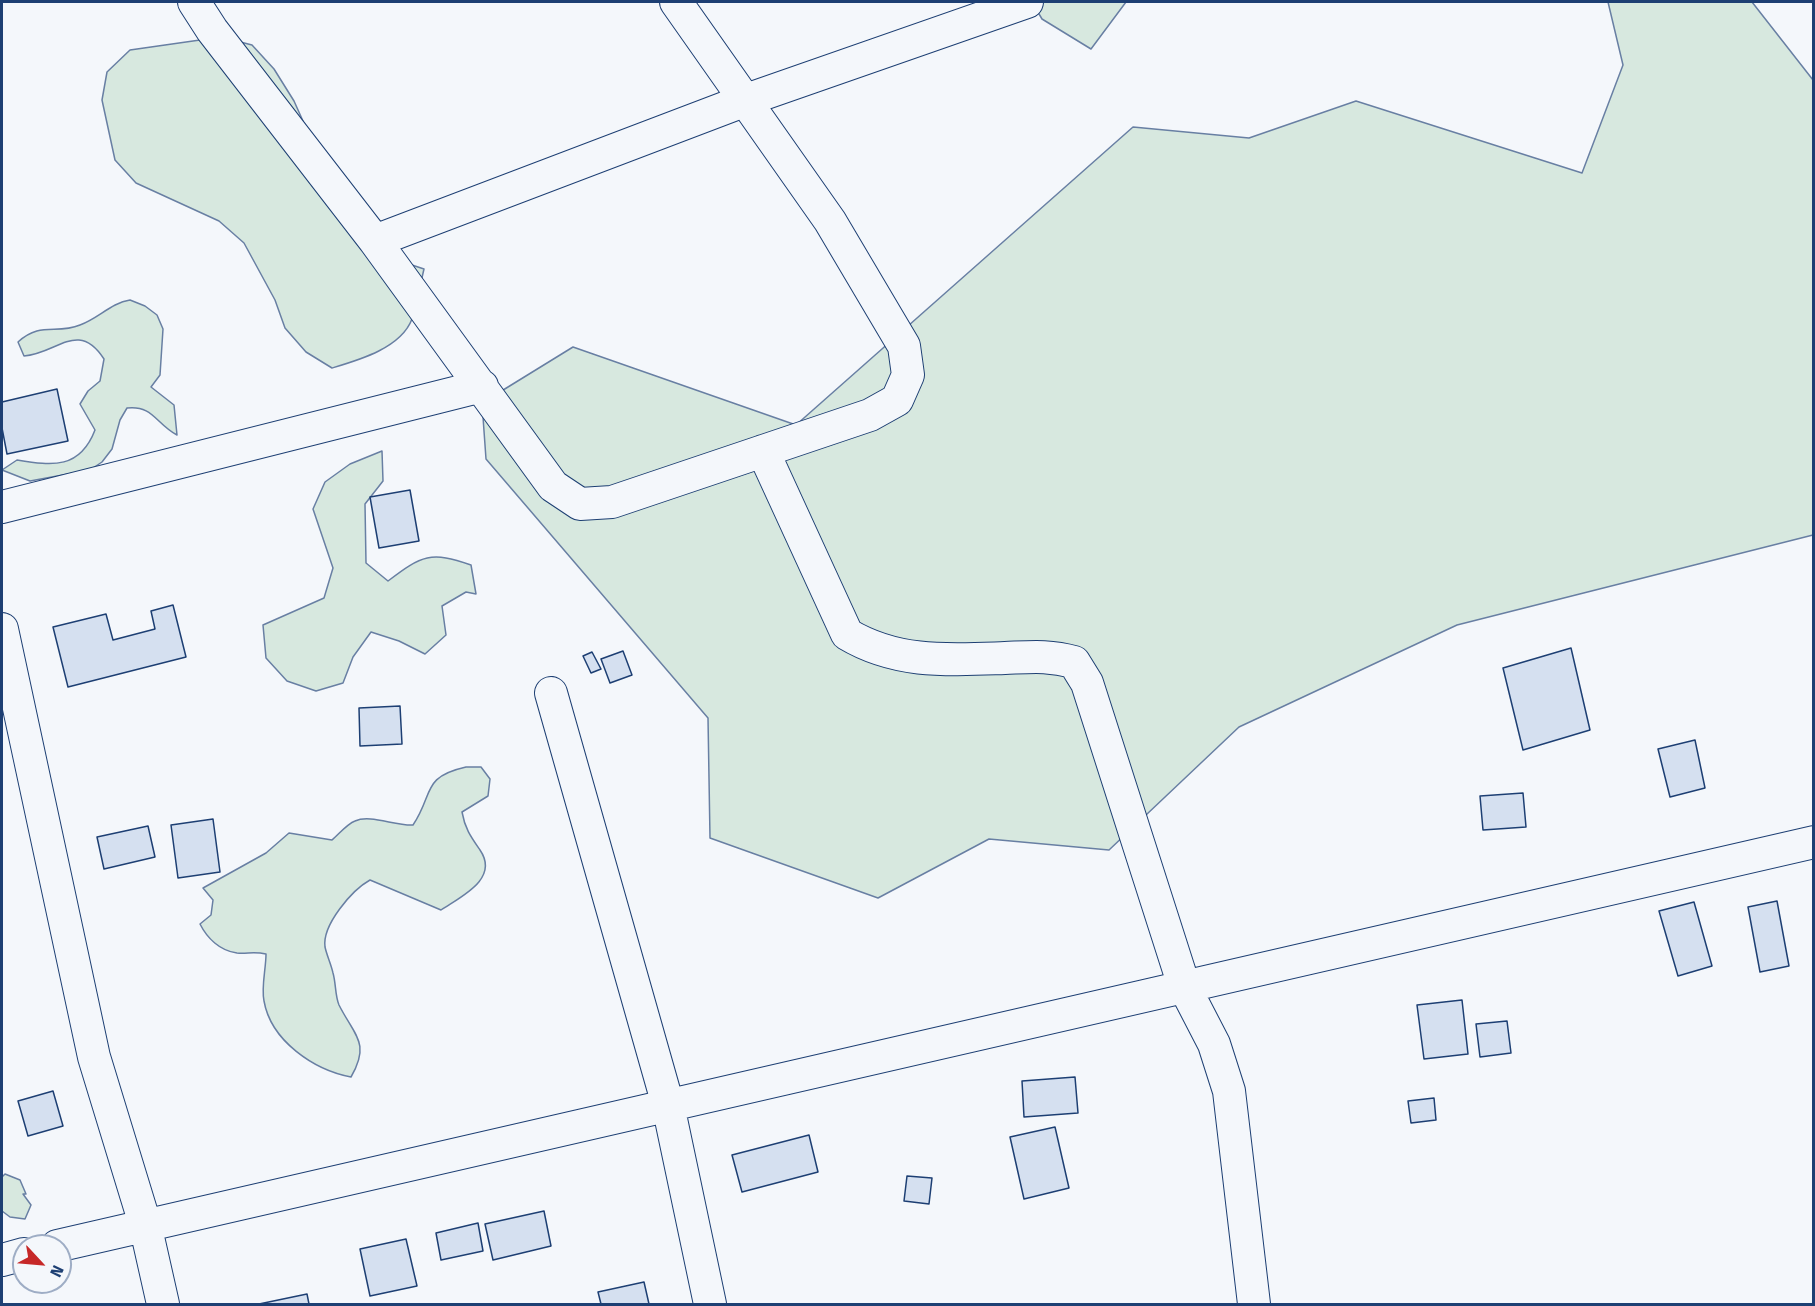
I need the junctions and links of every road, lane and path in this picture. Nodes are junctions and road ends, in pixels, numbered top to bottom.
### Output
1 (194, 2) edge
2 (676, 2) edge
3 (1027, 2) edge
4 (746, 100) junction
5 (375, 241) junction
6 (482, 386) junction
7 (763, 451) junction
8 (2, 507) edge
9 (2, 629) edge
10 (551, 693) dead end
11 (1814, 842) edge
12 (1184, 986) junction
13 (668, 1105) junction
14 (145, 1224) junction
15 (72, 1242) edge
16 (163, 1305) edge
17 (710, 1305) edge
18 (1254, 1305) edge

1 - 5 street
2 - 4 street
3 - 4 street
4 - 5 street
4 - 7 street
5 - 6 street
6 - 7 street
6 - 8 street
7 - 12 street
9 - 14 street
10 - 13 street
11 - 12 street
12 - 13 street
12 - 18 street
13 - 14 street
13 - 17 street
14 - 15 street
14 - 16 street

